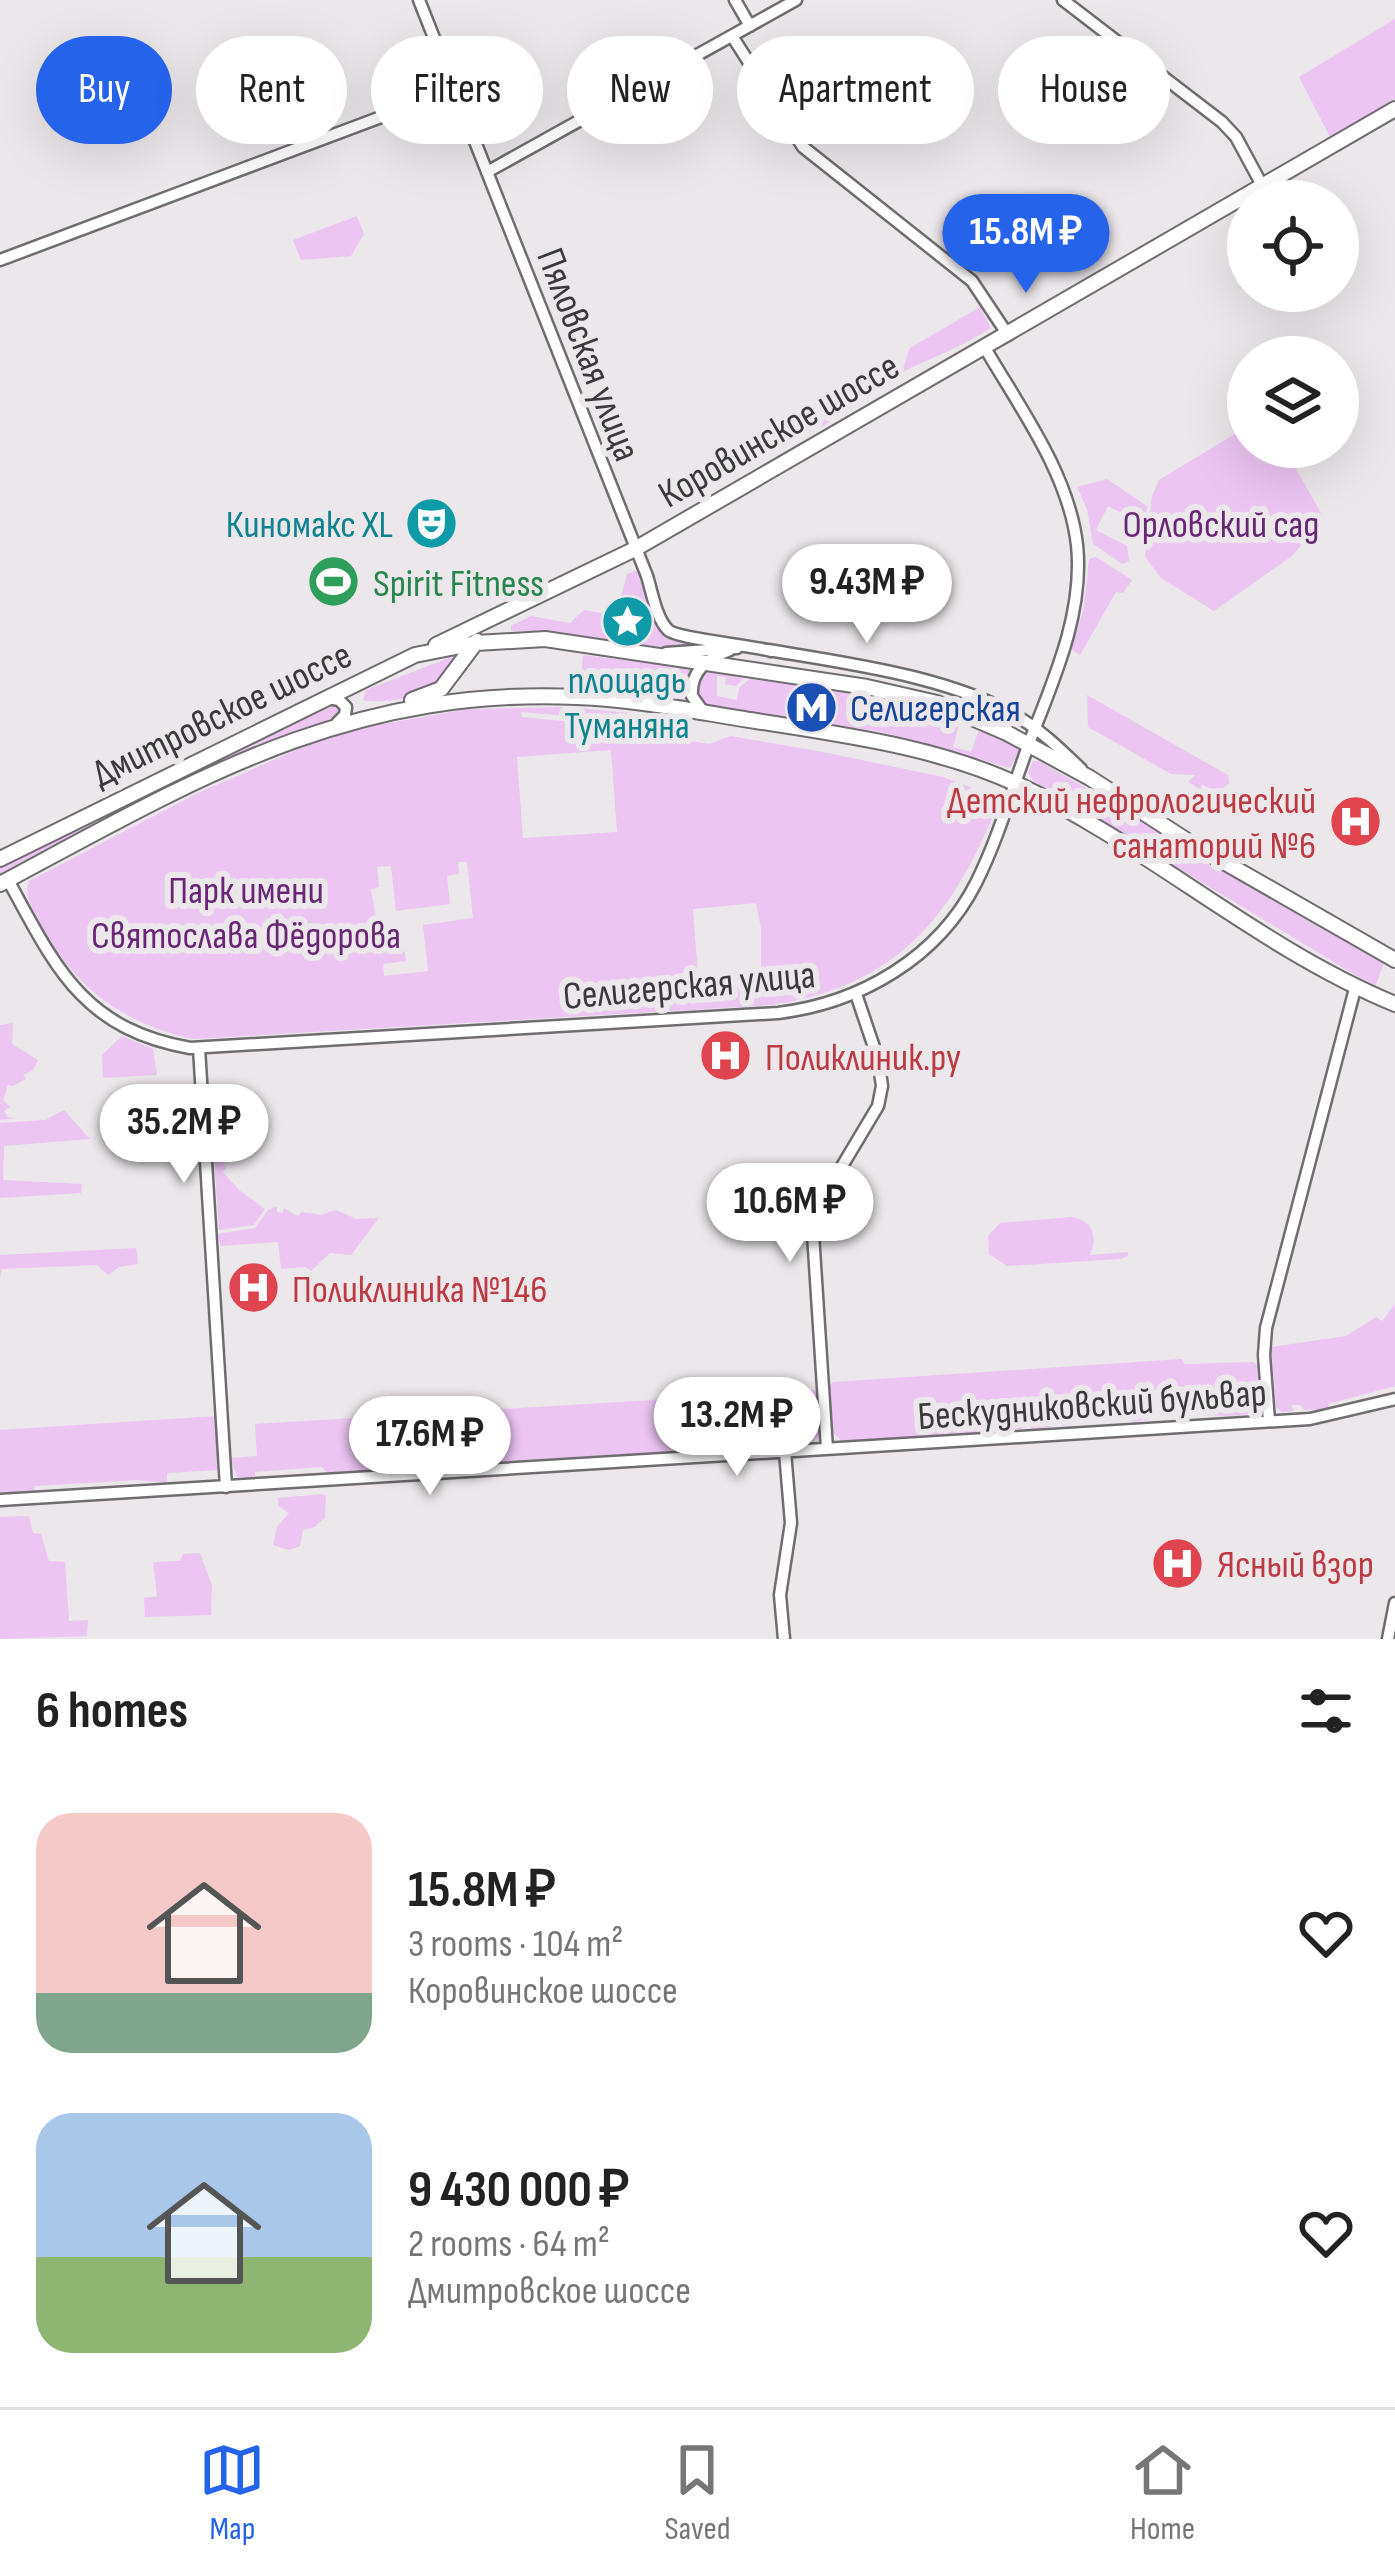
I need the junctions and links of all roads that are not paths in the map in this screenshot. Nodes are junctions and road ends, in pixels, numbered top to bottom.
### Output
1 (419, 0) edge
2 (736, 0) edge
3 (796, 0) edge
4 (1063, 0) edge
5 (750, 26) junction
6 (433, 36) edge
7 (732, 36) junction
8 (1395, 109) edge
9 (371, 121) edge
10 (475, 144) edge
11 (487, 172) junction
12 (1259, 180) edge
13 (1275, 180) edge
14 (1227, 208) edge
15 (0, 260) edge
16 (1008, 334) junction
17 (985, 347) junction
18 (635, 549) junction
19 (500, 616) junction
20 (476, 643) junction
21 (739, 648) junction
22 (771, 651) junction
23 (651, 654) junction
24 (415, 655) junction
25 (706, 662) junction
26 (366, 679) junction
27 (320, 700) junction
28 (1045, 702) junction
29 (375, 711) junction
30 (1012, 713) junction
31 (712, 714) junction
32 (334, 724) junction
33 (1035, 729) junction
34 (1029, 745) junction
35 (1090, 778) junction
36 (1015, 783) junction
37 (0, 859) edge
38 (4, 882) edge
39 (1395, 959) edge
40 (1356, 986) junction
41 (856, 994) junction
42 (1395, 1004) edge
43 (199, 1048) junction
44 (1395, 1399) edge
45 (1269, 1421) junction
46 (827, 1449) junction
47 (785, 1452) junction
48 (226, 1486) junction
49 (0, 1500) edge
50 (1395, 1603) edge
51 (784, 1639) edge
52 (1388, 1639) edge

1 - 6 street, Пяловская улица
2 - 5 street
3 - 5 street
4 - 12 street
5 - 7 street
7 - 11 street
7 - 16 street
8 - 13 main road, Коровинское шоссе
9 - 15 street
10 - 11 street, Пяловская улица
11 - 18 street, Пяловская улица
14 - 16 main road, Коровинское шоссе
16 - 17 main road, Коровинское шоссе
17 - 18 main road, Коровинское шоссе
17 - 28 street, Селигерская улица
18 - 19 main road, Коровинское шоссе
18 - 22 street, Пяловская улица
19 - 20 main road, Коровинское шоссе
19 - 24 main road, Коровинское шоссе
20 - 23 main road, Дмитровское шоссе
20 - 24 main road, Дмитровское шоссе
20 - 29 main road, Дмитровское шоссе
21 - 22 street
21 - 23 street
21 - 25 street
22 - 30 street
23 - 25 main road, Дмитровское шоссе
24 - 26 main road, Дмитровское шоссе
25 - 31 street
25 - 34 main road, Дмитровское шоссе
26 - 27 main road, Дмитровское шоссе
26 - 29 main road
27 - 32 street
27 - 37 main road, Дмитровское шоссе
28 - 30 street
28 - 33 street, Селигерская улица
29 - 31 main road, Дмитровское шоссе
29 - 32 main road, Дмитровское шоссе
30 - 33 street
31 - 36 main road, Дмитровское шоссе
32 - 38 main road, Дмитровское шоссе
33 - 34 street, Селигерская улица
33 - 35 street
34 - 35 main road, Дмитровское шоссе
34 - 36 street, Селигерская улица
35 - 39 main road, Дмитровское шоссе
36 - 40 main road, Дмитровское шоссе
36 - 41 street, Селигерская улица
38 - 43 street, Селигерская улица
40 - 42 main road, Дмитровское шоссе
40 - 45 street
41 - 43 street, Селигерская улица
41 - 46 street
43 - 48 street
44 - 45 street, Бескудниковский бульвар
45 - 46 street, Бескудниковский бульвар
46 - 47 street, Бескудниковский бульвар
47 - 48 street, Бескудниковский бульвар
47 - 51 street
48 - 49 street, Бескудниковский бульвар
50 - 52 street

